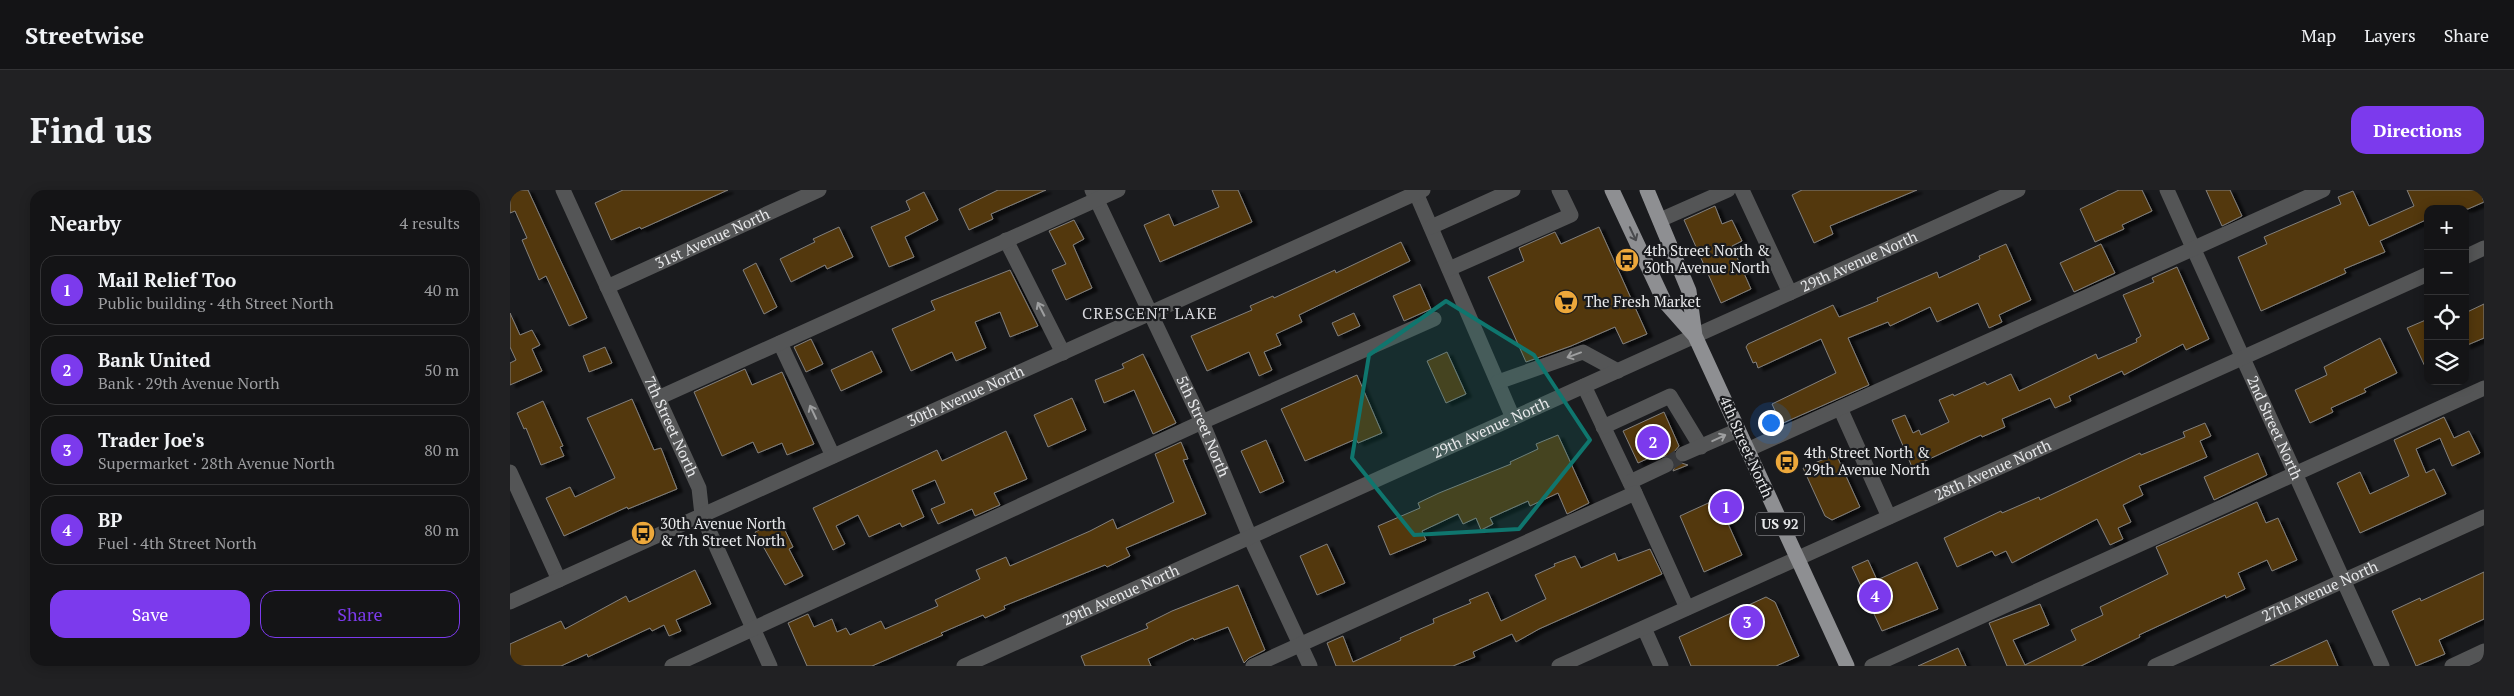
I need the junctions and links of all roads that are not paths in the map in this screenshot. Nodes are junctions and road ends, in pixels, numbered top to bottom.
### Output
1 (564, 190) edge
2 (819, 190) edge
3 (1118, 190) edge
4 (1513, 190) edge
5 (1559, 190) edge
6 (1612, 190) edge
7 (1646, 190) edge
8 (1728, 190) edge
9 (1742, 190) edge
10 (2018, 190) edge
11 (2167, 190) edge
12 (2323, 190) edge
13 (1420, 191) edge
14 (1095, 195) edge
15 (1660, 220) junction
16 (1431, 227) junction
17 (1006, 240) junction
18 (2194, 248) junction
19 (2484, 248) edge
20 (2469, 255) edge
21 (1449, 268) junction
22 (2424, 276) edge
23 (607, 287) junction
24 (1790, 293) junction
25 (1150, 313) junction
26 (1434, 319) dead end
27 (1695, 336) junction
28 (780, 342) junction
29 (1063, 353) junction
30 (2243, 357) junction
31 (1618, 371) junction
32 (1498, 382) junction
33 (1584, 386) junction
34 (2484, 388) edge
35 (658, 398) junction
36 (1840, 408) junction
37 (1513, 418) junction
38 (1202, 422) junction
39 (1604, 427) junction
40 (1738, 430) junction
41 (1701, 447) junction
42 (1747, 450) junction
43 (1683, 454) tunnel mouth
44 (833, 456) junction
45 (1666, 465) tunnel mouth
46 (510, 472) edge
47 (2296, 474) junction
48 (1632, 487) junction
49 (702, 516) junction
50 (1889, 517) junction
51 (2484, 518) edge
52 (1250, 536) junction
53 (1796, 559) junction
54 (559, 580) junction
55 (2344, 581) junction
56 (510, 602) edge
57 (1687, 608) junction
58 (1644, 628) junction
59 (754, 629) junction
60 (1300, 645) junction
61 (2484, 651) edge
62 (672, 666) edge
63 (770, 666) edge
64 (964, 666) edge
65 (1252, 666) edge
66 (1310, 666) edge
67 (1559, 666) edge
68 (1661, 666) edge
69 (1847, 666) edge
70 (1872, 666) edge
71 (2155, 666) edge
72 (2382, 666) edge
73 (2452, 666) edge

1 - 23 street, 7th Street North
2 - 23 street, 31st Avenue North
3 - 14 street
4 - 16 street
5 - 21 street
6 -> 27 main road, 4th Street North / US 92
7 - 15 main road, 4th Street North / US 92
8 - 15 street
9 - 24 street
10 - 24 street, 29th Avenue North
11 - 18 street, 2nd Street North
12 - 18 street
13 - 16 street
13 - 25 street, 30th Avenue North
14 - 17 street
14 - 25 street, 5th Street North
15 - 27 main road, 4th Street North / US 92
16 - 21 street
17 - 28 street
29 -> 17 street
18 - 30 street, 2nd Street North
18 - 36 street
19 - 20 street
21 - 32 street
22 - 30 street, 28th Avenue North
23 - 35 street, 7th Street North
24 - 27 street, 29th Avenue North
25 - 29 street, 30th Avenue North
25 - 38 street, 5th Street North
26 - 38 street
27 - 31 street, 29th Avenue North
27 - 40 main road, 4th Street North / US 92
28 - 35 street
44 -> 28 street
29 - 44 street, 30th Avenue North
30 - 47 street, 2nd Street North
30 - 50 street, 28th Avenue North
31 -> 32 street
31 - 33 street, 29th Avenue North
32 - 37 street
33 - 37 street, 29th Avenue North
33 - 39 street
34 - 47 street
35 - 49 street, 7th Street North
36 - 42 street
36 - 50 street
37 - 52 street, 29th Avenue North
38 - 52 street, 5th Street North
38 - 59 street
39 - 41 street
39 - 48 street
41 -> 40 street
40 - 42 main road, 4th Street North / US 92
41 - 43 street
42 - 53 main road, 4th Street North / US 92
44 - 49 street, 30th Avenue North
45 - 48 street
46 - 54 street
47 - 55 street, 2nd Street North
47 - 70 street
48 - 57 street
48 - 60 street
49 - 54 street, 30th Avenue North
49 - 59 street, 7th Street North
50 - 53 street, 28th Avenue North
51 - 55 street, 27th Avenue North
52 - 60 street, 5th Street North
52 - 64 street, 29th Avenue North
53 - 57 street, 28th Avenue North
53 - 69 main road, 4th Street North / US 92
54 - 56 street, 30th Avenue North
55 - 71 street, 27th Avenue North
55 - 72 street, 2nd Street North
57 - 58 street, 28th Avenue North
58 - 67 street, 28th Avenue North
58 - 68 street
59 - 62 street
59 - 63 street, 7th Street North
60 - 65 street
60 - 66 street, 5th Street North
61 - 73 street

